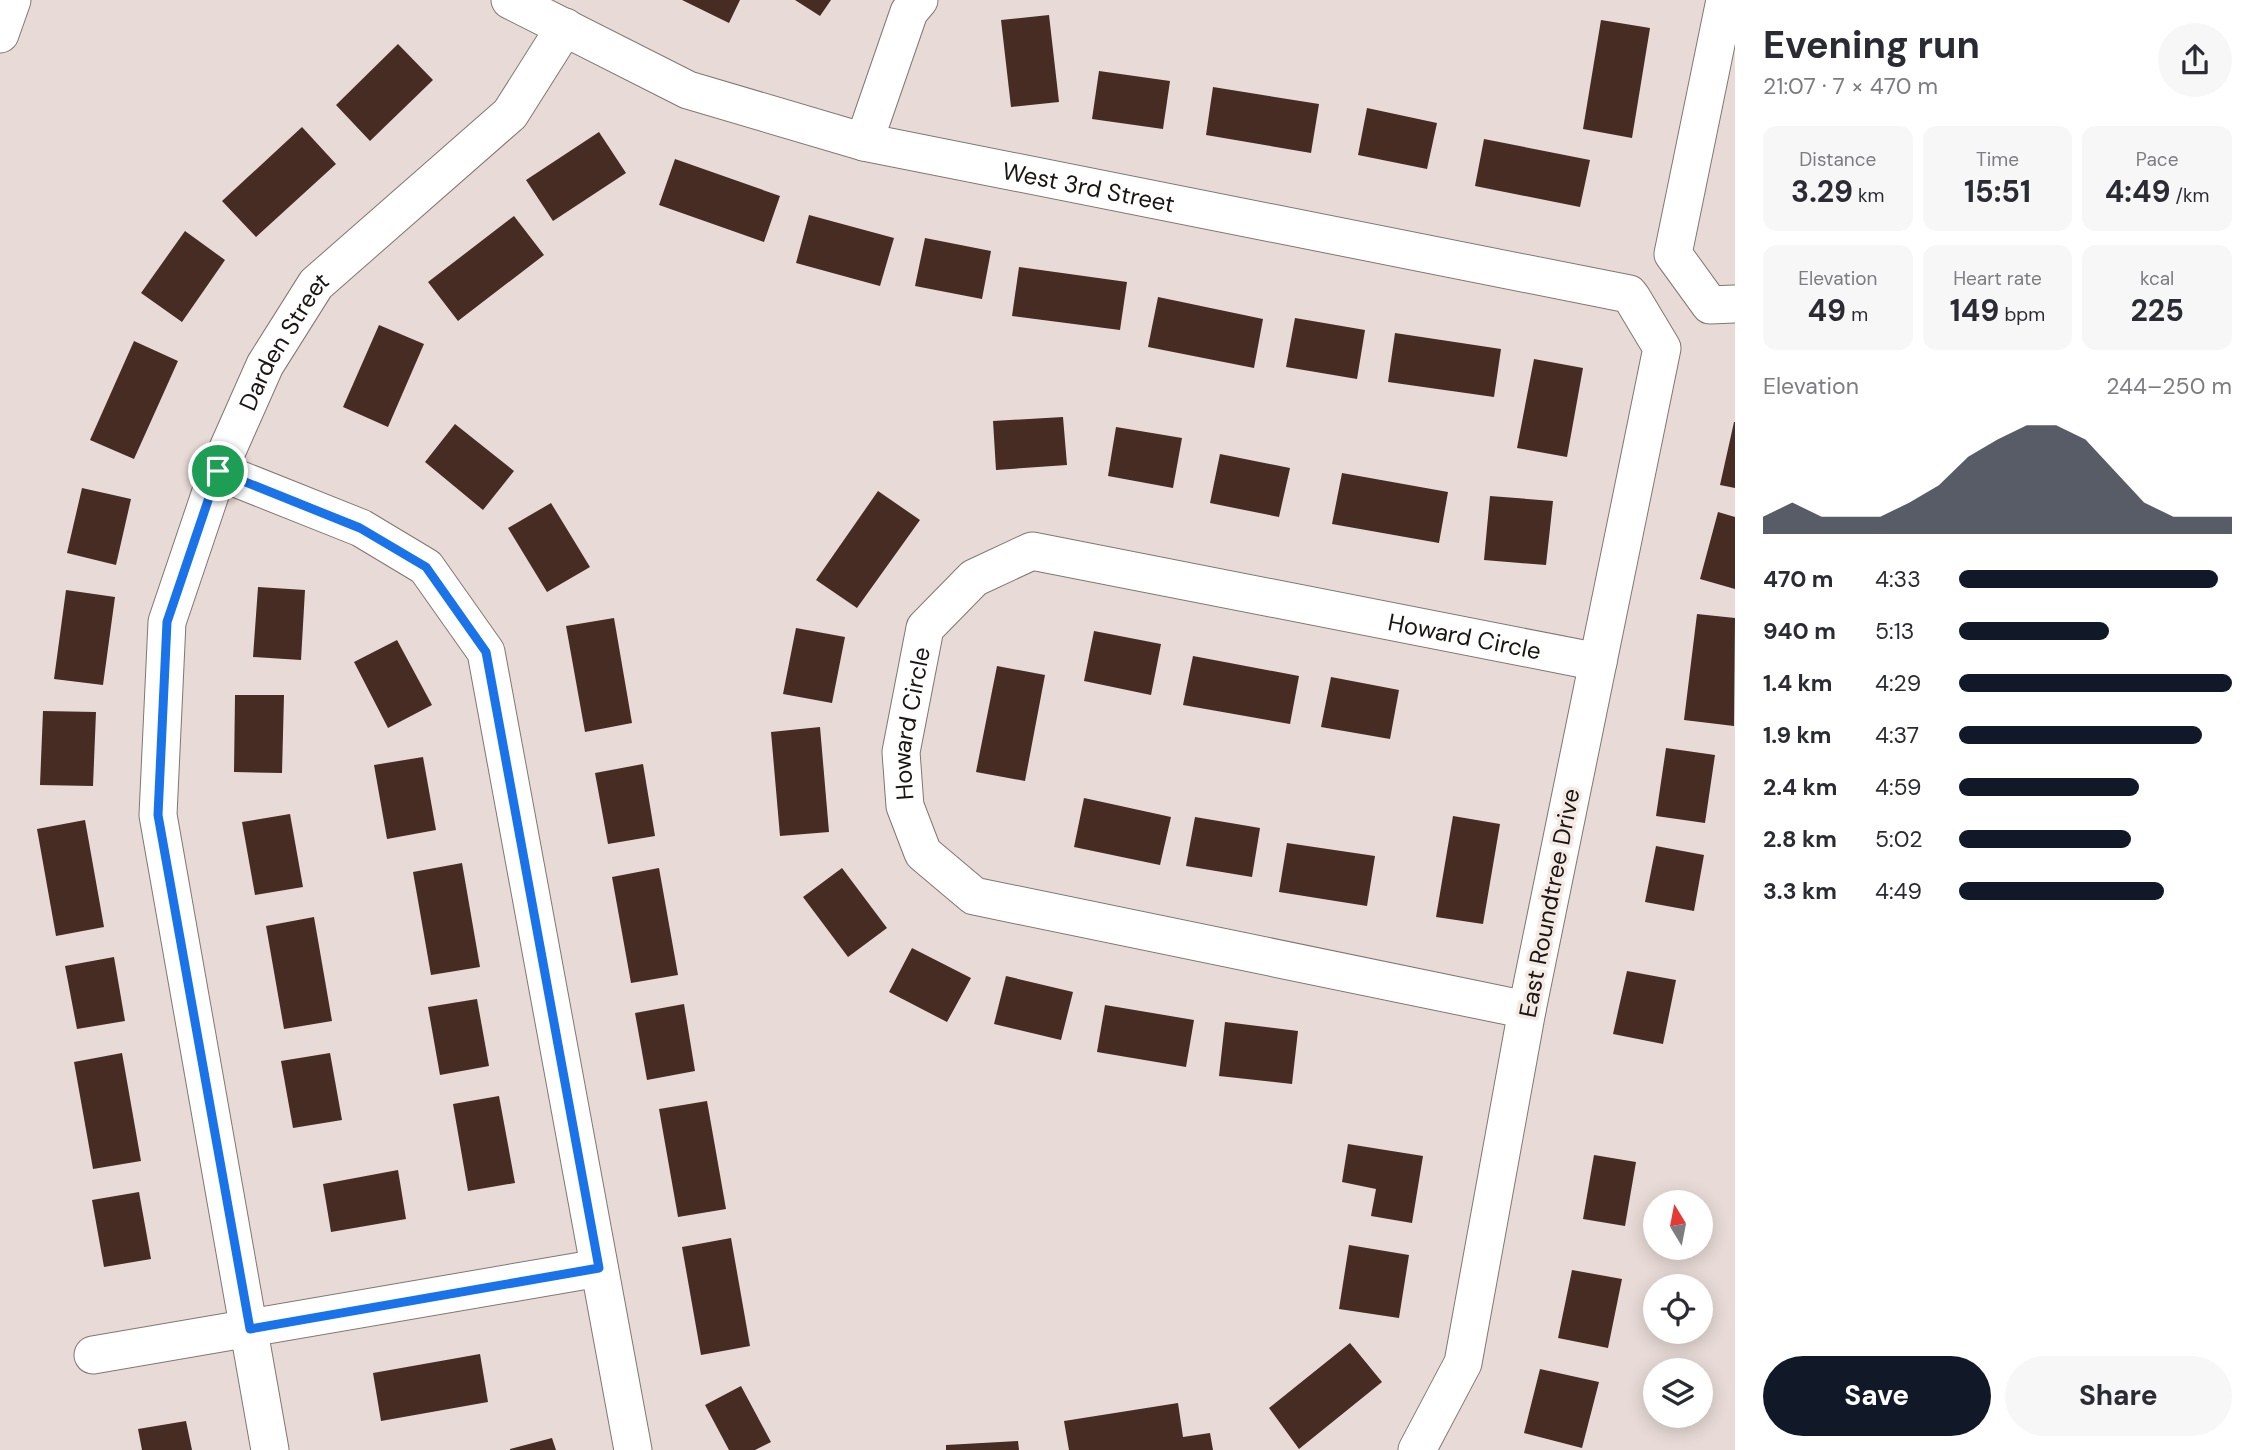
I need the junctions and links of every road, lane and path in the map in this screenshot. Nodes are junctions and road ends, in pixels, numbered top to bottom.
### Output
1 (12, 0) edge
2 (510, 0) edge
3 (919, 0) edge
4 (1725, 0) edge
5 (565, 27) junction
6 (0, 34) edge
7 (864, 142) junction
8 (1722, 305) edge
9 (1662, 348) joint
10 (218, 471) junction
11 (1598, 662) junction
12 (1527, 1010) junction
13 (599, 1268) junction
14 (250, 1329) junction
15 (93, 1355) dead end
16 (270, 1450) edge
17 (633, 1450) edge
18 (1417, 1450) edge

1 - 6 street
2 - 5 street, West 3rd Street
3 - 7 street
4 - 8 street
5 - 7 street, West 3rd Street
5 - 10 street, Darden Street
7 - 9 street, West 3rd Street
9 - 11 street, East Roundtree Drive
10 - 13 street
10 - 14 street, Darden Street
11 - 12 street, East Roundtree Drive
11 - 12 street, Howard Circle
12 - 18 street, East Roundtree Drive
13 - 14 street
13 - 17 street
14 - 15 street
14 - 16 street, Darden Street

